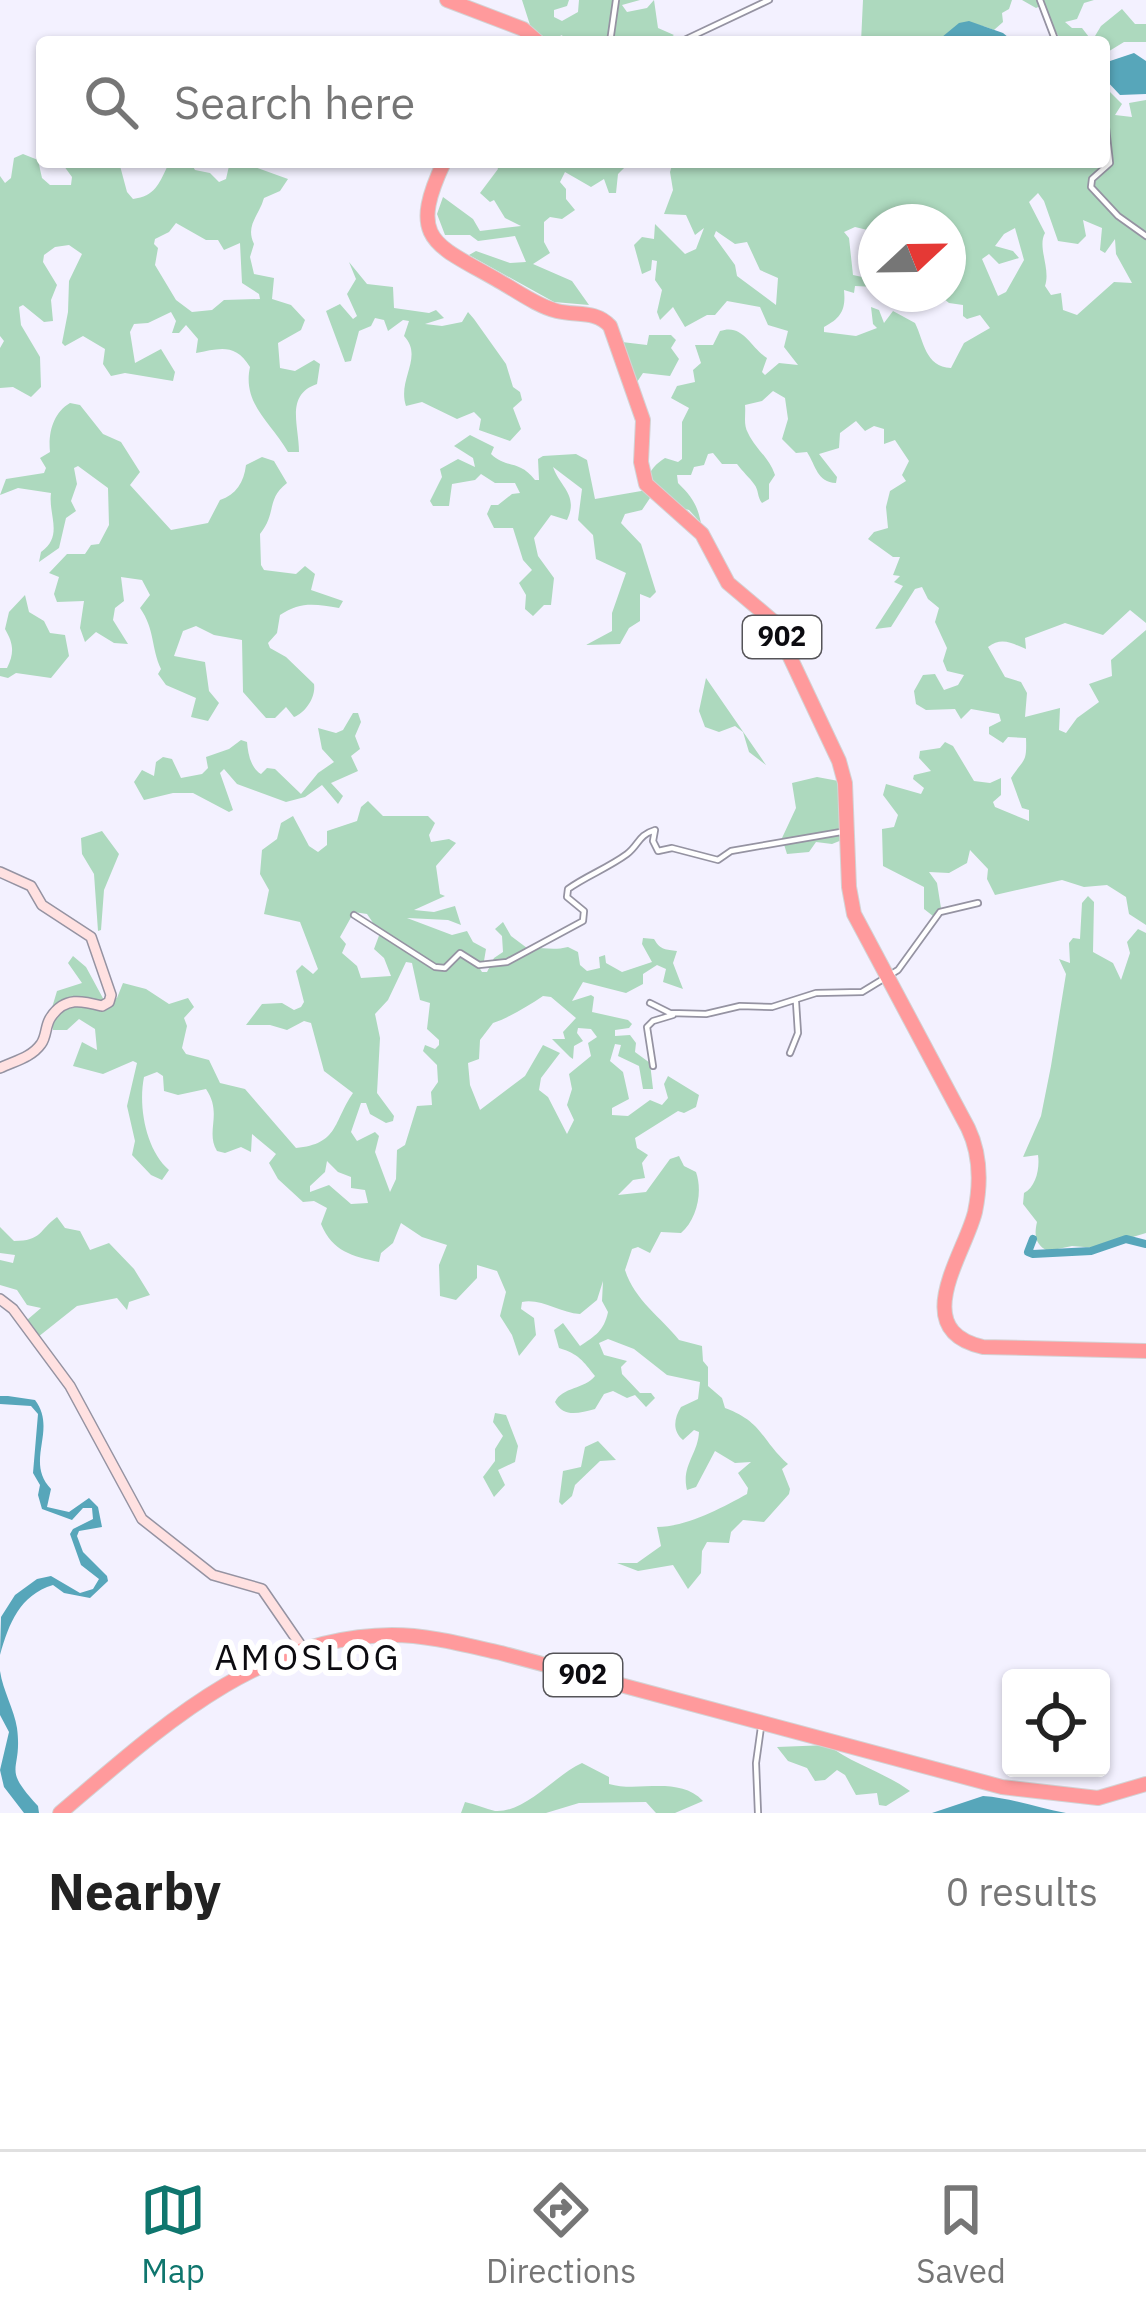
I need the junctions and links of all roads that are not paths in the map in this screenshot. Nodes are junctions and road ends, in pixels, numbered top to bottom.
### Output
1 (447, 0) edge
2 (616, 0) edge
3 (769, 0) edge
4 (1040, 0) edge
5 (531, 36) edge
6 (611, 36) edge
7 (693, 36) edge
8 (1054, 36) edge
9 (441, 168) edge
10 (1105, 168) edge
11 (1146, 236) edge
12 (847, 831) junction
13 (0, 872) edge
14 (978, 903) dead end
15 (354, 916) dead end
16 (887, 978) junction
17 (796, 1002) junction
18 (650, 1003) dead end
19 (678, 1014) junction
20 (790, 1053) dead end
21 (653, 1066) dead end
22 (0, 1068) edge
23 (0, 1299) edge
24 (1146, 1351) edge
25 (304, 1650) junction
26 (762, 1721) junction
27 (1146, 1784) edge
28 (60, 1813) edge
29 (758, 1813) edge

1 - 5 highway
2 - 6 street
3 - 7 street
4 - 8 street
9 - 12 highway, 902
10 - 11 street
12 - 15 street
12 - 16 highway, 902
13 - 22 street
14 - 16 street
16 - 17 street
16 - 24 highway, 902
17 - 19 street
17 - 20 street
18 - 19 street
19 - 21 street
23 - 25 street
25 - 26 highway, 902
25 - 28 highway, 902
26 - 27 highway, 902
26 - 29 street

